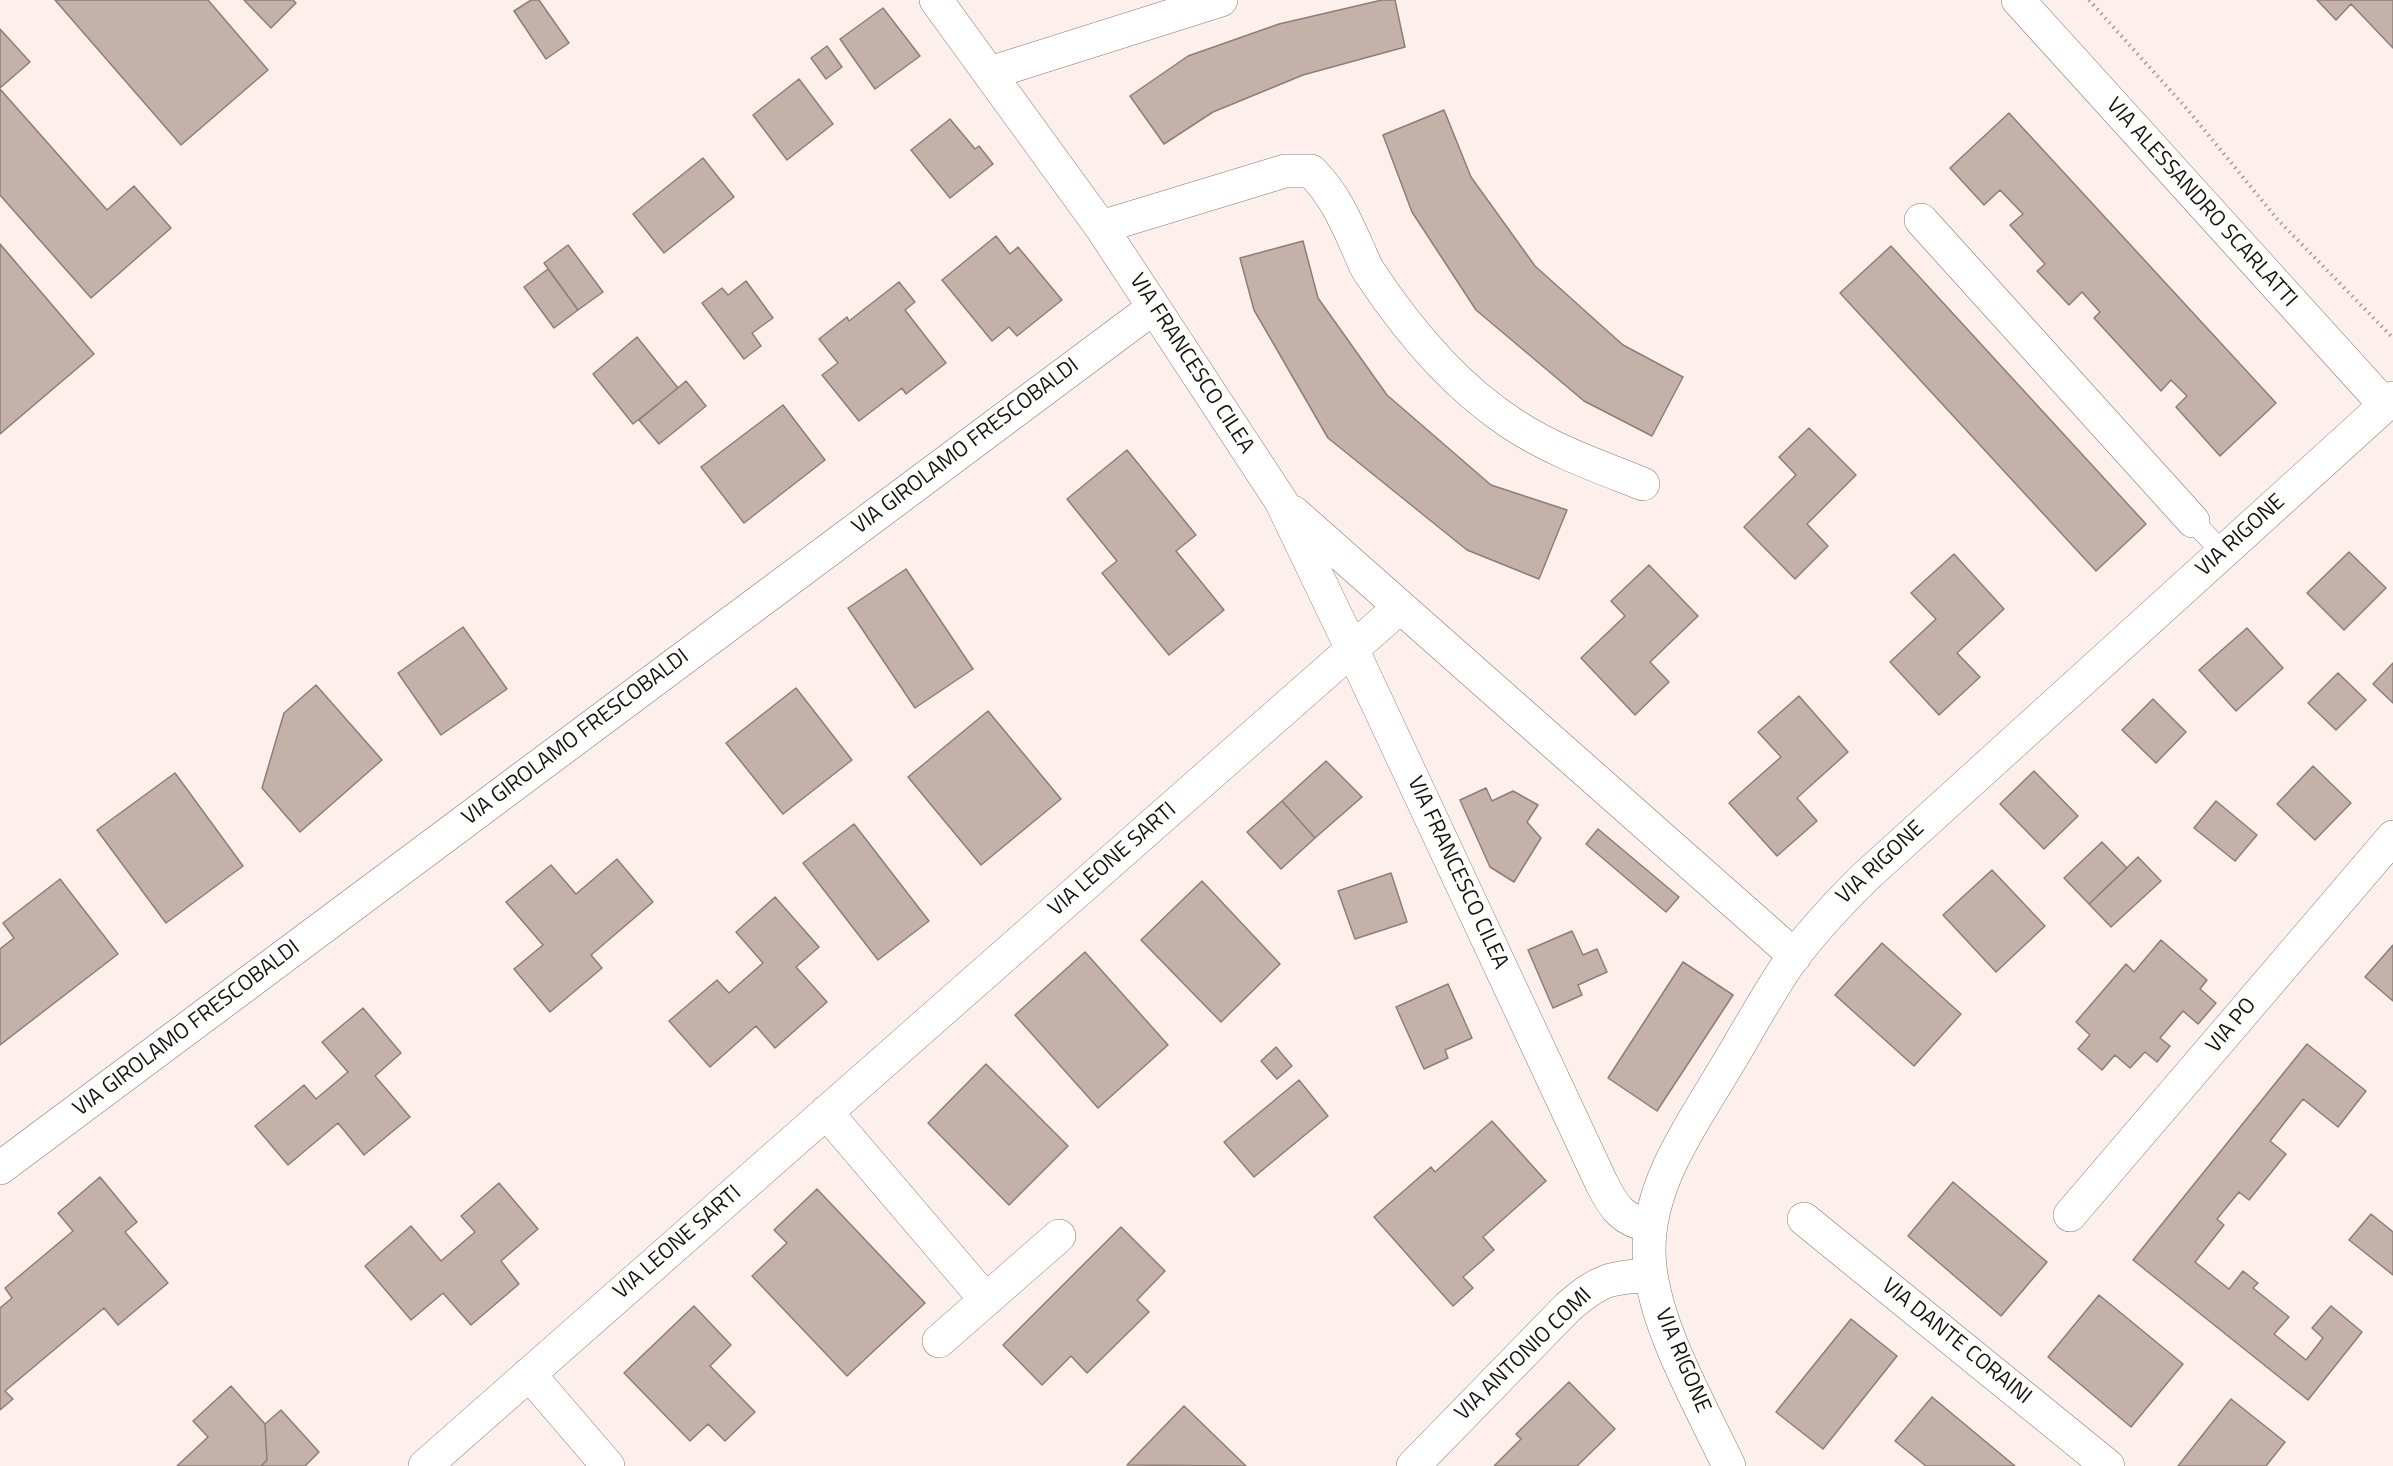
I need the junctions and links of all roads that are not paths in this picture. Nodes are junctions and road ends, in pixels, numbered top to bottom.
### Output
1 (936, 0) edge
2 (1221, 0) edge
3 (2018, 0) edge
4 (990, 73) junction
5 (1921, 220) dead end
6 (1101, 227) junction
7 (1153, 308) junction
8 (2389, 402) edge
9 (1643, 484) dead end
10 (1281, 501) junction
11 (2193, 521) joint
12 (2223, 553) junction
13 (1400, 607) junction
14 (1352, 649) junction
15 (2393, 837) edge
16 (1795, 956) junction
17 (826, 1112) junction
18 (0, 1168) edge
19 (2070, 1215) dead end
20 (1804, 1218) dead end
21 (1651, 1226) junction
22 (1059, 1236) dead end
23 (1651, 1275) junction
24 (986, 1300) junction
25 (939, 1341) dead end
26 (529, 1374) junction
27 (424, 1466) edge
28 (608, 1466) edge
29 (1413, 1466) edge
30 (1729, 1466) edge
31 (2108, 1466) edge

1 - 4 street, VIA FRANCESCO CILEA
2 - 4 street
3 - 8 street, VIA ALESSANDRO SCARLATTI
4 - 6 street, VIA FRANCESCO CILEA
5 - 11 street
6 - 7 street, VIA FRANCESCO CILEA
6 - 9 street
7 - 10 street, VIA FRANCESCO CILEA
7 - 18 street, VIA GIROLAMO FRESCOBALDI
8 - 12 street, VIA RIGONE
10 - 13 street, VIA FRANCESCO CILEA
10 - 14 street, VIA FRANCESCO CILEA
11 - 12 lane
12 - 16 street, VIA RIGONE
13 - 14 street, VIA LEONE SARTI
13 - 16 street, VIA FRANCESCO CILEA
14 - 17 street, VIA LEONE SARTI
14 - 21 street, VIA FRANCESCO CILEA
15 - 19 street, VIA PO
16 - 21 street, VIA RIGONE
17 - 24 street
17 - 26 street, VIA LEONE SARTI
20 - 31 street, VIA DANTE CORAINI
21 - 23 street, VIA RIGONE
22 - 24 street
23 - 29 street, VIA ANTONIO COMI
23 - 30 street, VIA RIGONE
24 - 25 street
26 - 27 street, VIA LEONE SARTI
26 - 28 street

